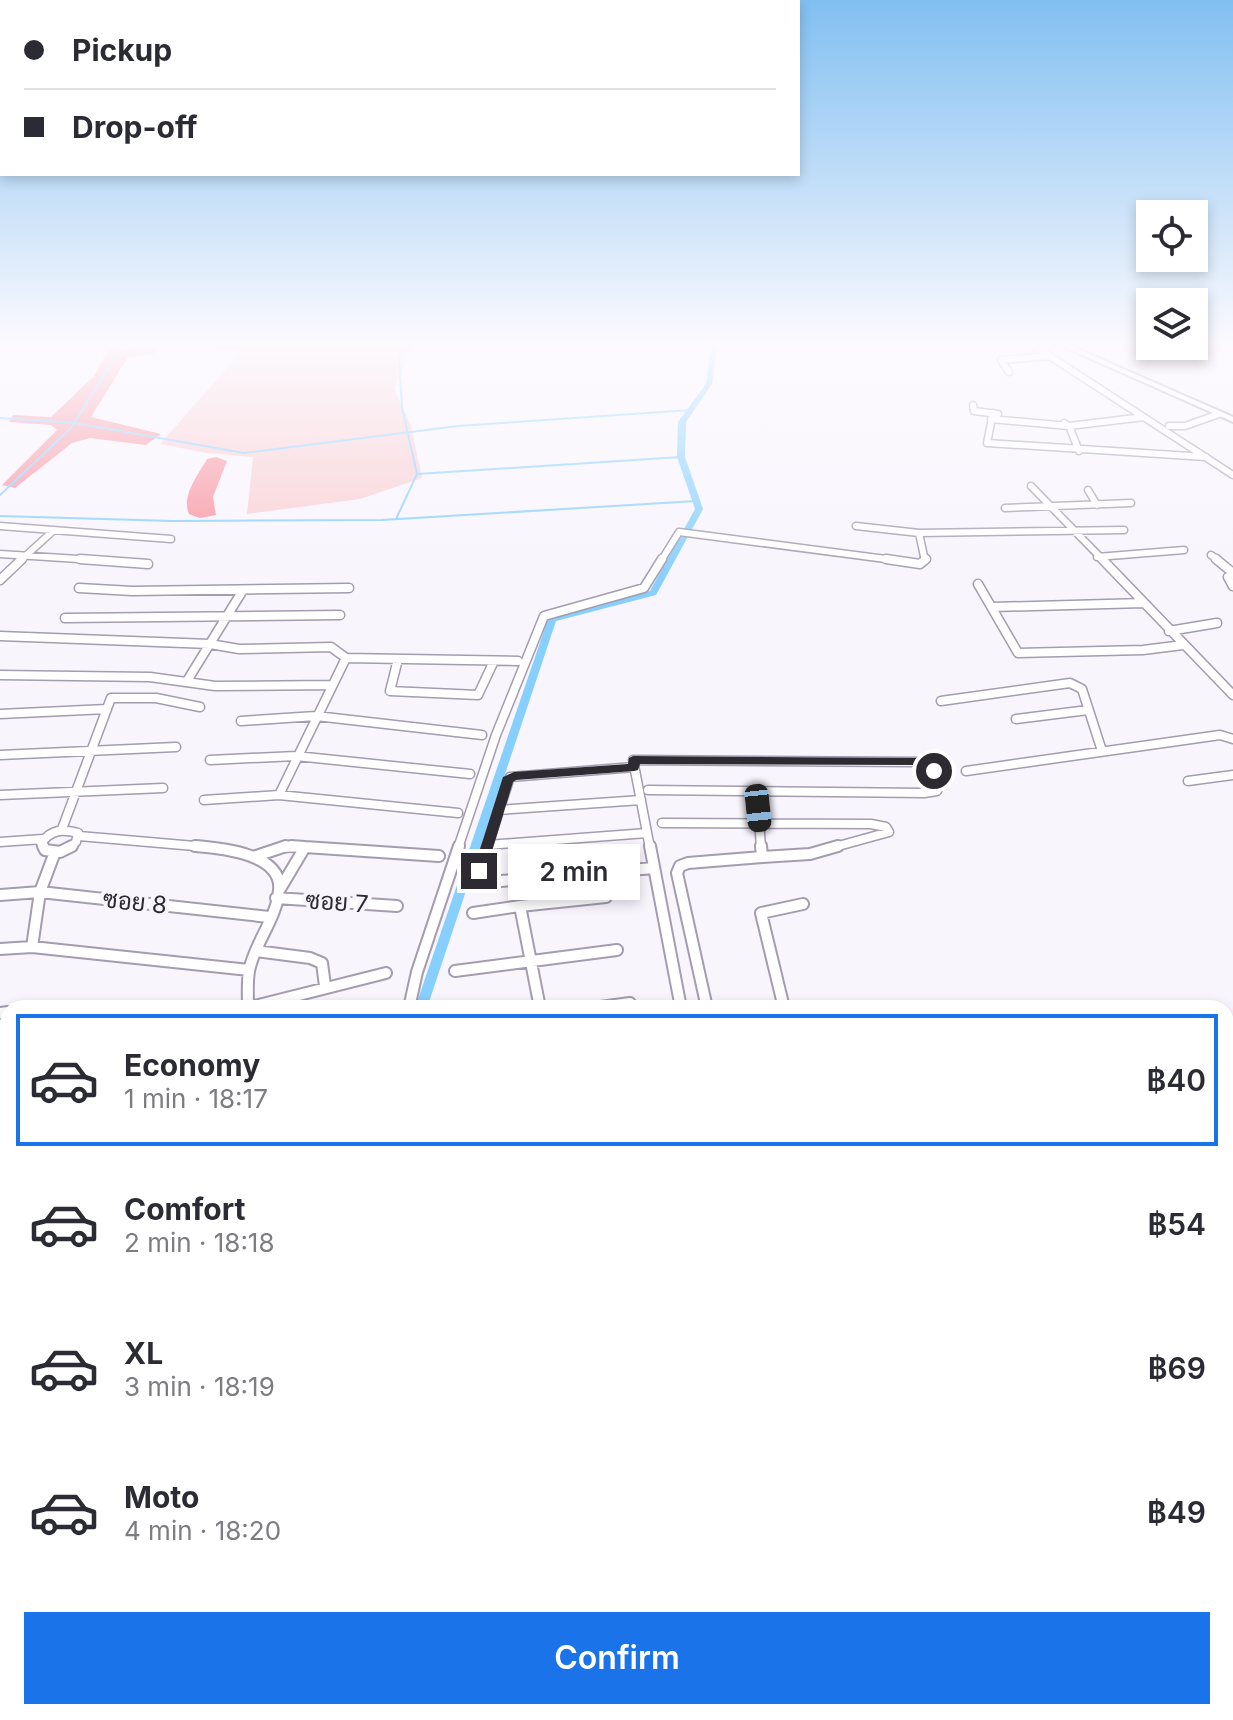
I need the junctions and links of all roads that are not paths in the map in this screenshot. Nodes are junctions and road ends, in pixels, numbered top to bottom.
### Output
1 (991, 422) edge
2 (1040, 422) edge
3 (1100, 422) edge
4 (1152, 422) edge
5 (1196, 422) edge
6 (1069, 426) junction
7 (1169, 426) dead end
8 (1079, 451) junction
9 (1206, 457) junction
10 (1233, 475) edge
11 (1031, 486) dead end
12 (1088, 490) dead end
13 (1131, 503) dead end
14 (1097, 505) junction
15 (1049, 506) junction
16 (1005, 508) dead end
17 (0, 526) edge
18 (856, 526) dead end
19 (54, 530) junction
20 (1124, 530) dead end
21 (1072, 531) junction
22 (919, 533) junction
23 (171, 539) dead end
24 (1184, 550) dead end
25 (0, 554) edge
26 (27, 555) junction
27 (1211, 555) dead end
28 (1097, 557) junction
29 (148, 564) dead end
30 (1233, 574) edge
31 (0, 580) edge
32 (978, 584) dead end
33 (1233, 586) edge
34 (79, 588) dead end
35 (349, 588) dead end
36 (243, 590) junction
37 (1144, 603) junction
38 (993, 607) junction
39 (340, 615) dead end
40 (65, 618) dead end
41 (226, 618) junction
42 (1217, 623) dead end
43 (1169, 631) junction
44 (0, 636) edge
45 (210, 644) junction
46 (1183, 645) junction
47 (346, 658) junction
48 (398, 659) junction
49 (494, 661) junction
50 (518, 661) dead end
51 (0, 675) edge
52 (187, 681) junction
53 (332, 685) junction
54 (1233, 695) edge
55 (941, 701) dead end
56 (200, 707) dead end
57 (107, 709) junction
58 (1088, 710) junction
59 (0, 714) edge
60 (316, 716) junction
61 (1016, 719) dead end
62 (241, 721) dead end
63 (482, 735) dead end
64 (1233, 739) edge
65 (176, 747) dead end
66 (92, 750) junction
67 (1102, 751) junction
68 (0, 755) edge
69 (296, 756) junction
70 (210, 760) dead end
71 (633, 762) junction
72 (966, 771) dead end
73 (470, 774) dead end
74 (1233, 775) edge
75 (1188, 781) dead end
76 (163, 788) dead end
77 (77, 790) junction
78 (648, 790) dead end
79 (757, 791) junction
80 (0, 795) edge
81 (279, 795) junction
82 (204, 800) dead end
83 (641, 800) junction
84 (498, 810) junction
85 (458, 813) dead end
86 (662, 823) dead end
87 (760, 824) junction
88 (62, 829) junction
89 (647, 833) junction
90 (79, 836) junction
91 (43, 839) junction
92 (0, 842) edge
93 (488, 845) junction
94 (305, 847) junction
95 (55, 852) junction
96 (439, 856) dead end
97 (253, 857) junction
98 (762, 857) junction
99 (654, 868) junction
100 (40, 892) junction
101 (278, 894) junction
102 (0, 895) edge
103 (606, 897) dead end
104 (803, 904) dead end
105 (397, 906) dead end
106 (520, 906) junction
107 (473, 913) dead end
108 (269, 917) junction
109 (32, 947) junction
110 (0, 949) edge
111 (617, 950) dead end
112 (256, 951) junction
113 (531, 961) junction
114 (249, 970) junction
115 (455, 971) dead end
116 (386, 973) dead end
117 (325, 986) junction
118 (248, 1000) edge
119 (276, 1000) edge
120 (411, 1000) edge
121 (538, 1000) edge
122 (679, 1000) edge
123 (705, 1000) edge
124 (782, 1000) edge

1 - 8 street
2 - 6 street
3 - 6 street
4 - 9 street
5 - 7 street
6 - 8 street
8 - 9 street
9 - 10 street
11 - 15 street
12 - 14 street
13 - 14 street
14 - 15 street
15 - 16 street
15 - 21 street
17 - 19 street
18 - 22 street
19 - 23 street
19 - 26 street
20 - 21 street
21 - 22 street
21 - 28 street
22 - 120 street
24 - 28 street
25 - 26 street
26 - 29 street
26 - 31 street
27 - 30 street
28 - 37 street
30 - 33 street
32 - 38 street
34 - 36 street
35 - 36 street
36 - 41 street
37 - 38 street
37 - 43 street
38 - 46 street
39 - 41 street
40 - 41 street
41 - 45 street
42 - 43 street
43 - 46 street
44 - 45 street
45 - 47 street
45 - 52 street
46 - 54 street
47 - 48 street
47 - 53 street
48 - 49 street
48 - 49 street
49 - 50 street
51 - 52 street
52 - 53 street
53 - 60 street
55 - 58 street
56 - 57 street
57 - 59 street
57 - 66 street
58 - 61 street
58 - 67 street
60 - 62 street
60 - 63 street
60 - 69 street
64 - 67 street
65 - 66 street
66 - 68 street
66 - 77 street
67 - 72 street
69 - 70 street
69 - 73 street
69 - 81 street
71 - 79 street
71 - 83 street
71 - 84 street
74 - 75 street
76 - 77 street
77 - 80 street
77 - 88 street
78 - 79 street
79 - 87 street
81 - 82 street
81 - 85 street
83 - 84 street
83 - 89 street
84 - 93 street
86 - 87 street
87 - 98 street
87 - 98 street
88 - 90 street
88 - 91 street
89 - 93 street
89 - 99 street
90 - 95 street
90 - 97 street
91 - 92 street
91 - 95 street
93 - 99 street
94 - 96 street
94 - 97 street
94 - 101 street
95 - 100 street
97 - 101 street
98 - 123 street
99 - 122 street
100 - 102 street, ซอย 8
100 - 108 street, ซอย 8
100 - 109 street
101 - 105 street, ซอย 7
101 - 108 street
103 - 106 street
104 - 124 street
106 - 107 street
106 - 113 street
108 - 112 street
109 - 110 street
109 - 114 street
111 - 113 street
112 - 114 street
112 - 117 street
113 - 115 street
113 - 121 street
114 - 118 street
116 - 117 street
117 - 119 street

